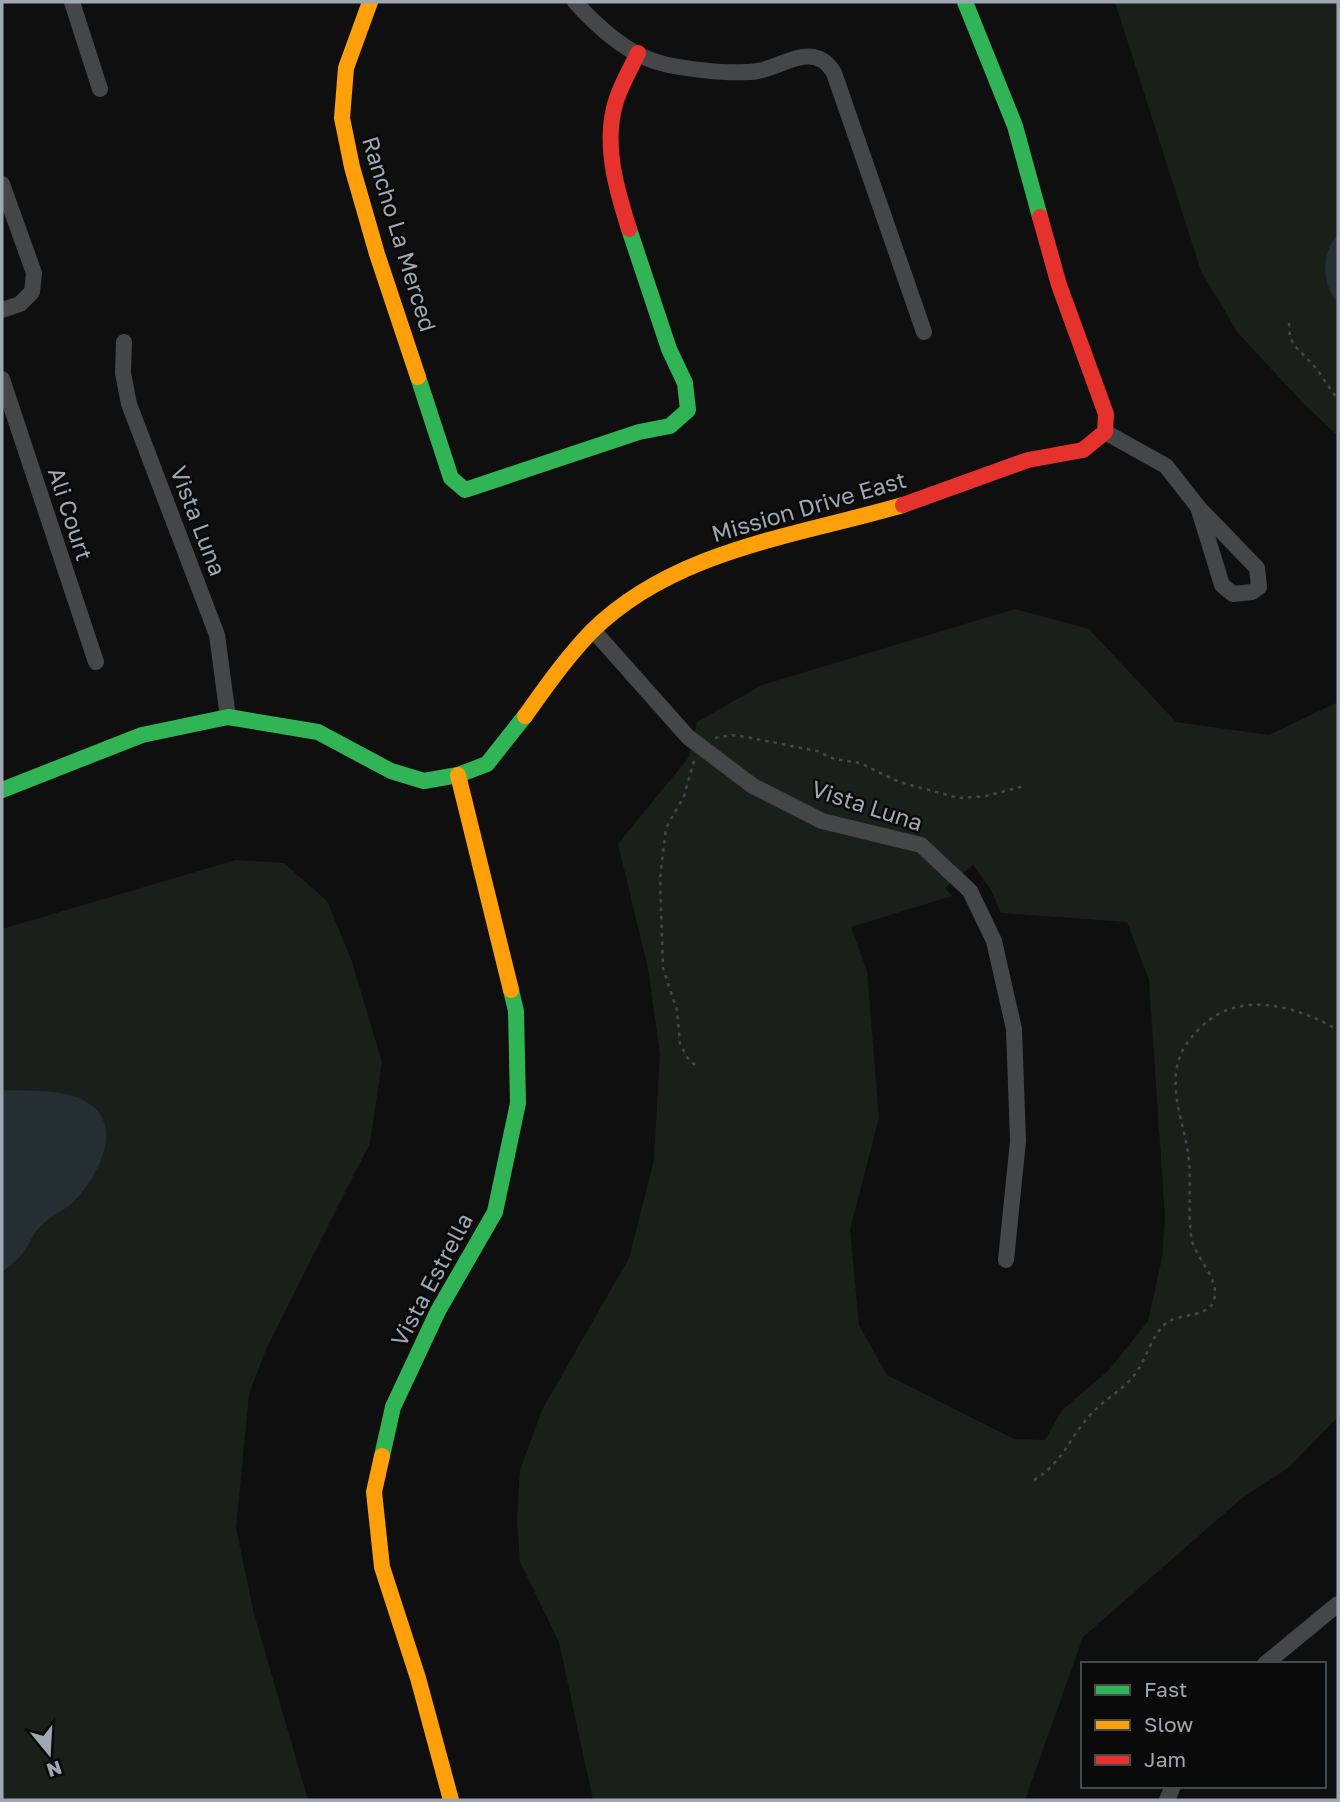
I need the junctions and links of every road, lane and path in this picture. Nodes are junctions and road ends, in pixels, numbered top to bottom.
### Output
1 (72, 2) edge
2 (575, 2) edge
3 (965, 2) edge
4 (365, 3) edge
5 (638, 53) junction
6 (100, 89) dead end
7 (2, 184) edge
8 (2, 310) edge
9 (1289, 323) dead end
10 (923, 332) dead end
11 (124, 342) dead end
12 (2, 379) edge
13 (1338, 400) edge
14 (1105, 432) junction
15 (1198, 507) junction
16 (593, 630) junction
17 (96, 663) dead end
18 (228, 717) junction
19 (712, 739) dead end
20 (694, 761) dead end
21 (458, 775) junction
22 (1024, 786) dead end
23 (2, 790) edge
24 (1338, 1030) edge
25 (699, 1069) dead end
26 (1006, 1260) dead end
27 (1034, 1480) dead end
28 (1338, 1604) edge
29 (1267, 1662) edge
30 (451, 1800) edge

1 - 6 street
2 - 5 street
3 - 14 street
4 - 5 street, Rancho La Merced
5 - 10 street
7 - 8 street
9 - 13 path
11 - 18 street, Vista Luna
12 - 17 street, Ali Court
14 - 15 street
14 - 16 street, Mission Drive East
15 - 15 street
16 - 21 street, Mission Drive East
16 - 26 street, Vista Luna
18 - 21 street, Mission Drive East
18 - 23 street, Mission Drive East
19 - 22 path
20 - 25 path
21 - 30 street, Vista Estrella
24 - 27 path
28 - 29 street

